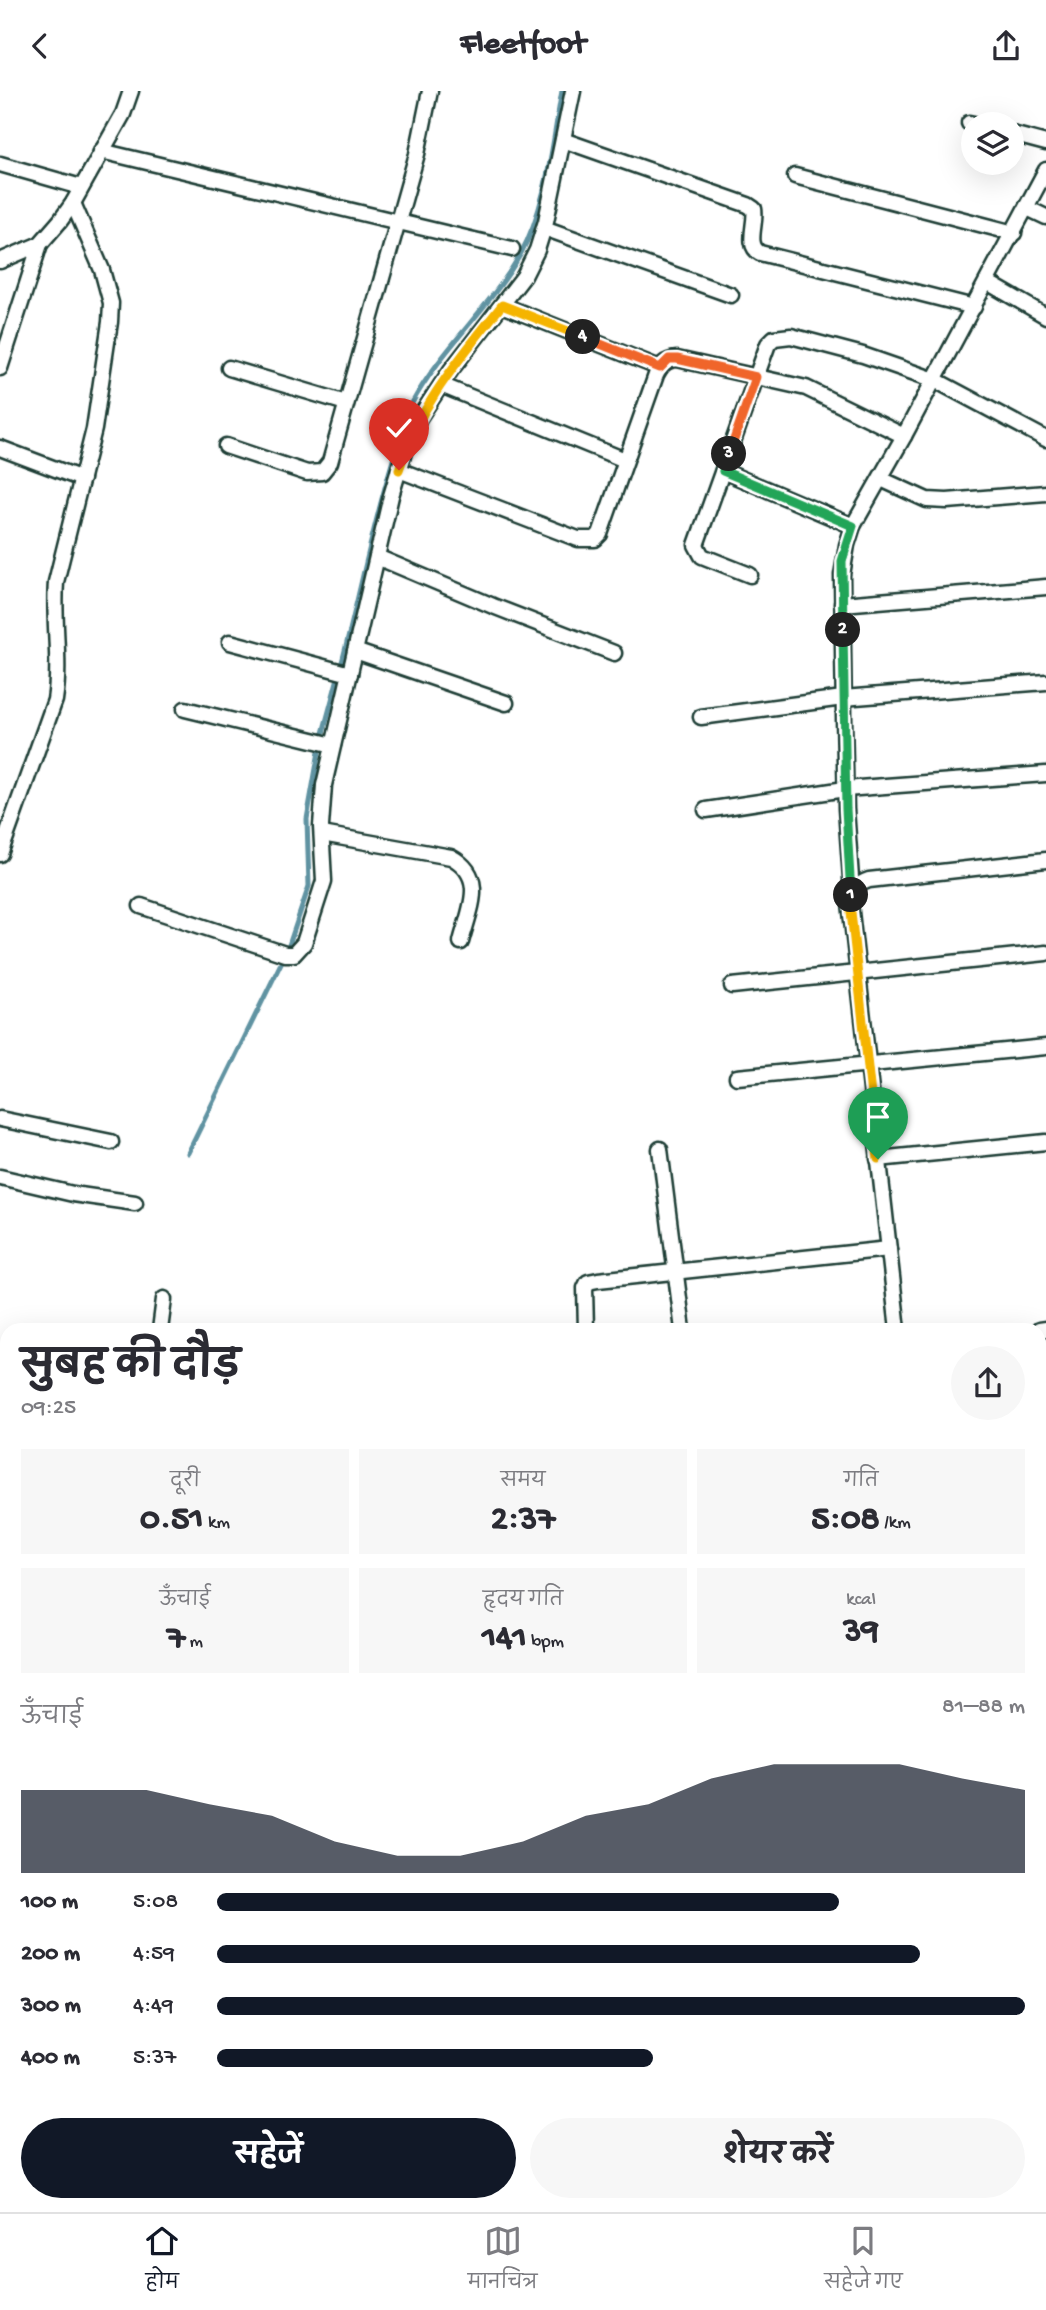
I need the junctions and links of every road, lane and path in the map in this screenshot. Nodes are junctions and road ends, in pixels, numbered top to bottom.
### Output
1 (131, 91) edge
2 (430, 91) edge
3 (573, 91) edge
4 (1024, 137) edge
5 (563, 140) junction
6 (1046, 143) edge
7 (101, 151) junction
8 (0, 164) edge
9 (1046, 170) edge
10 (794, 176) dead end
11 (82, 187) junction
12 (72, 204) junction
13 (1027, 208) junction
14 (1046, 217) edge
15 (396, 222) junction
16 (544, 228) junction
17 (1014, 233) junction
18 (40, 244) junction
19 (512, 249) dead end
20 (0, 261) edge
21 (987, 282) junction
22 (731, 295) dead end
23 (502, 305) junction
24 (974, 307) junction
25 (1046, 316) edge
26 (0, 368) edge
27 (229, 368) dead end
28 (660, 368) junction
29 (756, 377) junction
30 (934, 380) junction
31 (441, 385) junction
32 (346, 403) junction
33 (904, 436) junction
34 (1046, 439) edge
35 (226, 446) dead end
36 (0, 448) edge
37 (625, 460) junction
38 (399, 470) junction
39 (723, 471) junction
40 (82, 479) junction
41 (881, 479) junction
42 (1046, 493) edge
43 (853, 526) junction
44 (377, 557) junction
45 (750, 575) dead end
46 (1046, 587) edge
47 (842, 604) junction
48 (230, 642) dead end
49 (355, 651) junction
50 (614, 653) dead end
51 (350, 674) junction
52 (1046, 682) edge
53 (844, 698) junction
54 (506, 703) dead end
55 (185, 709) dead end
56 (701, 717) dead end
57 (333, 745) junction
58 (1046, 775) edge
59 (845, 789) junction
60 (706, 810) dead end
61 (322, 834) junction
62 (1, 850) edge
63 (1046, 860) edge
64 (852, 893) junction
65 (141, 906) dead end
66 (461, 942) dead end
67 (1046, 953) edge
68 (856, 972) junction
69 (732, 986) dead end
70 (1046, 1047) edge
71 (868, 1065) junction
72 (737, 1077) dead end
73 (0, 1119) edge
74 (111, 1142) dead end
75 (1046, 1142) edge
76 (660, 1149) dead end
77 (878, 1159) junction
78 (0, 1177) edge
79 (135, 1203) dead end
80 (889, 1249) junction
81 (674, 1271) junction
82 (164, 1299) dead end
83 (161, 1323) edge
84 (586, 1323) edge
85 (682, 1323) edge
86 (897, 1323) edge

1 - 7 street
2 - 15 street
3 - 5 street
4 - 6 street
5 - 16 street
5 - 24 street
7 - 11 street
7 - 15 street
8 - 11 street
9 - 13 street
10 - 17 street
11 - 12 street
12 - 18 street
12 - 40 street
13 - 14 street
13 - 17 street
15 - 19 street
15 - 32 street
16 - 22 street
16 - 23 street
17 - 21 street
18 - 20 street
18 - 26 street
21 - 24 street
21 - 25 street
23 - 28 street
23 - 31 street
24 - 30 street
27 - 32 street
28 - 29 street
28 - 37 street
29 - 30 street
29 - 33 street
29 - 39 street
30 - 33 street
30 - 34 street
31 - 37 street
31 - 38 street
32 - 35 street
33 - 41 street
36 - 40 street
37 - 38 street
38 - 44 street
39 - 43 street
39 - 45 street
40 - 62 street
41 - 42 street
41 - 43 street
43 - 47 street
44 - 49 street
44 - 50 street
46 - 47 street
47 - 53 street
48 - 51 street
49 - 51 street
49 - 54 street
51 - 57 street
52 - 53 street
53 - 56 street
53 - 59 street
55 - 57 street
57 - 61 street
58 - 59 street
59 - 60 street
59 - 64 street
61 - 65 street
61 - 66 street
63 - 64 street
64 - 68 street
67 - 68 street
68 - 69 street
68 - 71 street
70 - 71 street
71 - 72 street
71 - 77 street
73 - 74 street
75 - 77 street
76 - 81 street
77 - 80 street
78 - 79 street
80 - 81 street
80 - 86 street
81 - 84 street
81 - 85 street
82 - 83 street

